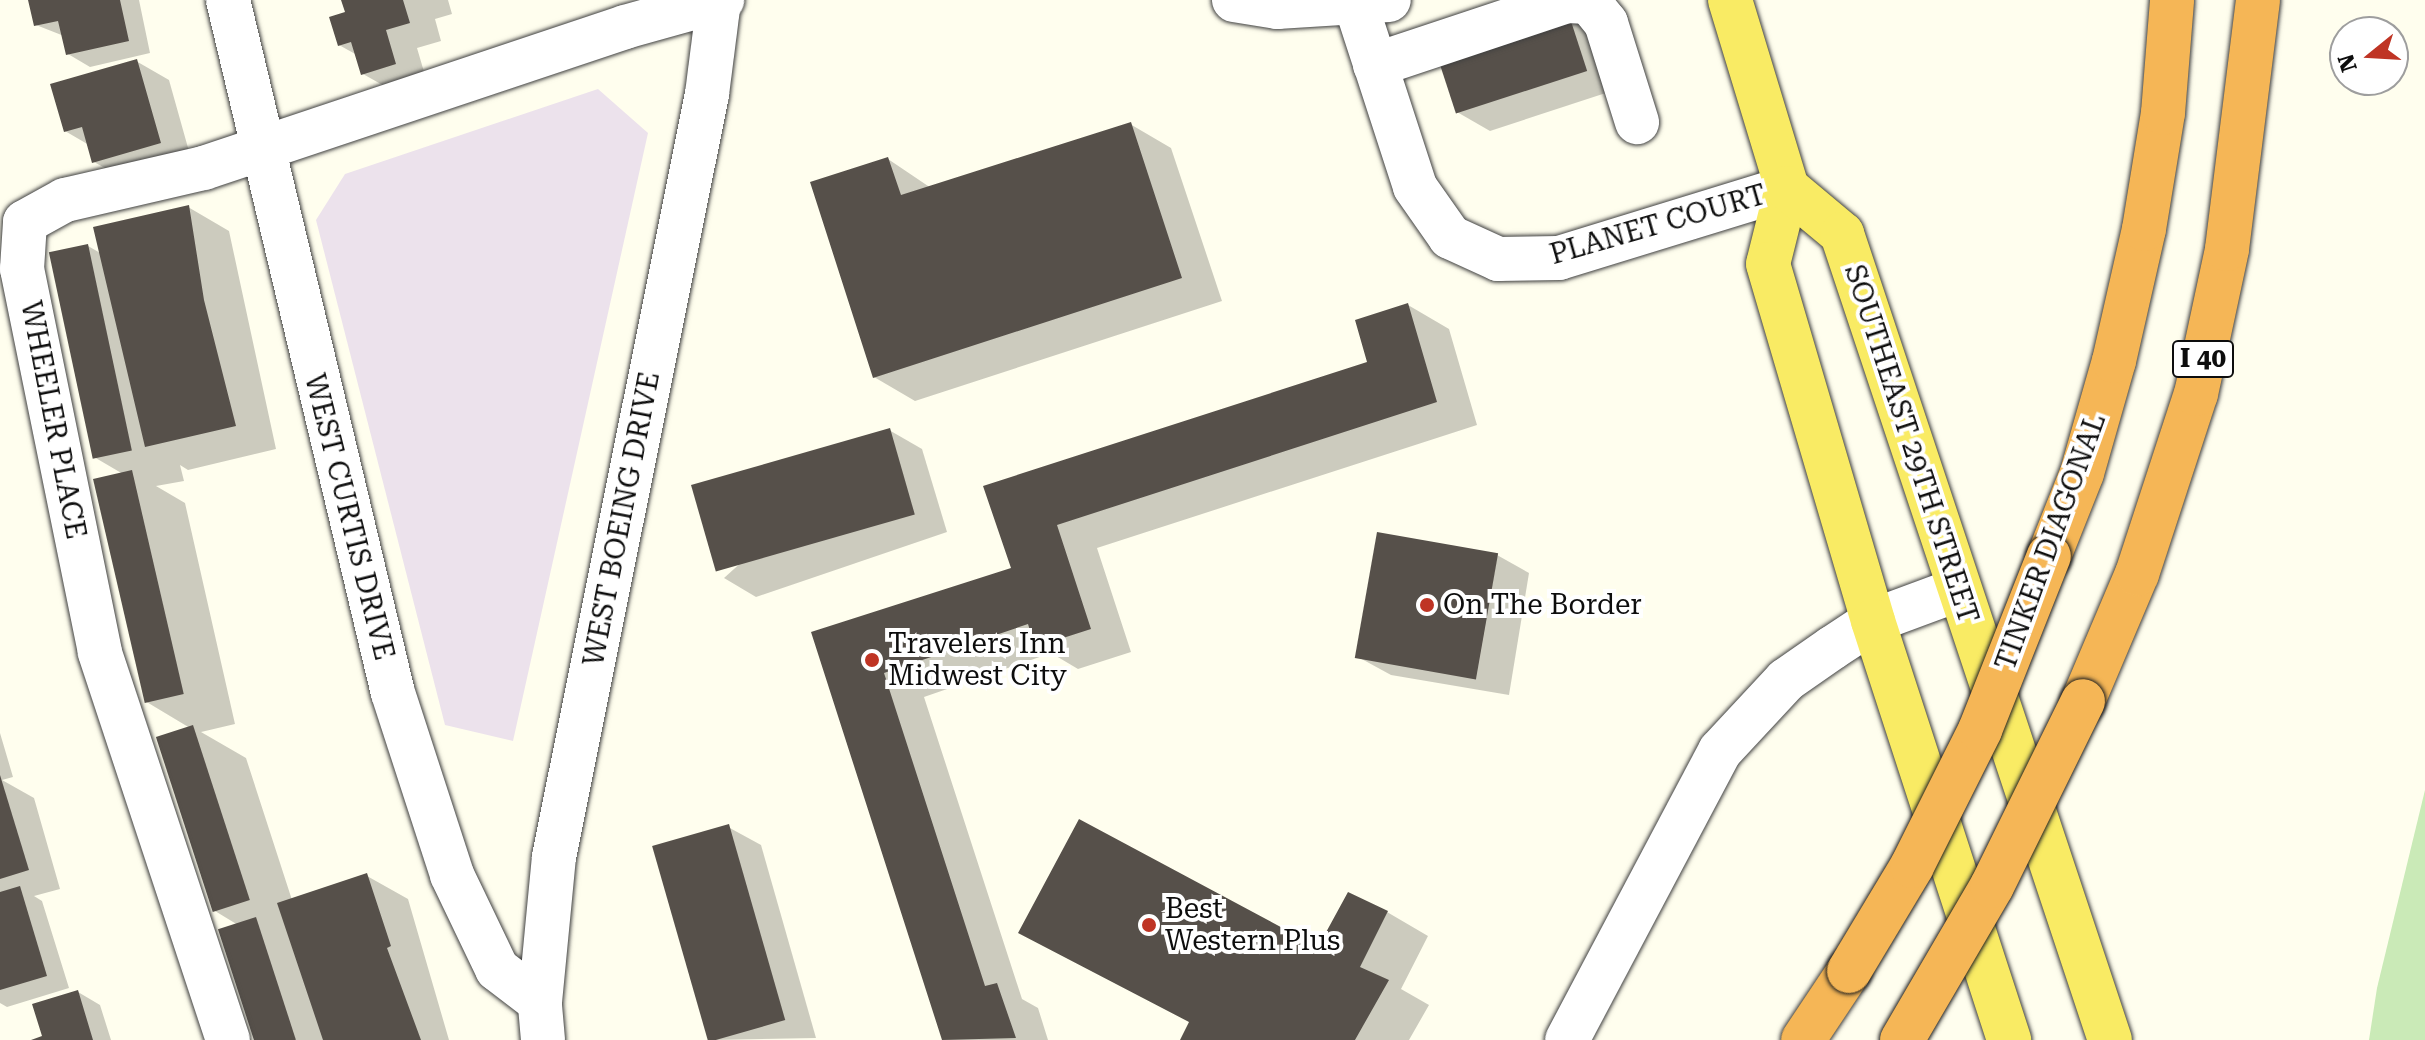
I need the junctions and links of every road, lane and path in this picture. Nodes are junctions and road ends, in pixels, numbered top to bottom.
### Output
1 (228, 0) edge
2 (720, 0) edge
3 (1234, 0) edge
4 (1730, 0) edge
5 (2172, 0) edge
6 (2258, 0) edge
7 (1372, 3) edge
8 (1375, 65) junction
9 (1637, 122) dead end
10 (263, 149) junction
11 (1787, 188) junction
12 (1959, 589) junction
13 (1873, 621) junction
14 (541, 1021) edge
15 (228, 1040) edge
16 (1567, 1040) edge
17 (1803, 1040) edge
18 (1902, 1040) edge
19 (2009, 1040) edge
20 (2110, 1040) edge

1 - 10 street, WEST CURTIS DRIVE
2 - 10 street, WHEELER PLACE
2 - 14 street, WEST BOEING DRIVE
3 - 7 street
4 - 11 main road
5 - 17 highway, TINKER DIAGONAL, bridge
6 - 18 highway, I 40, bridge
7 - 8 street, PLANET COURT
8 - 9 street
8 - 11 street, PLANET COURT
10 - 14 street, WEST CURTIS DRIVE
10 - 15 street, WHEELER PLACE
11 - 12 main road, SOUTHEAST 29TH STREET
11 - 13 main road
12 - 13 street
12 - 20 main road, SOUTHEAST 29TH STREET
13 - 16 street
13 - 19 main road

